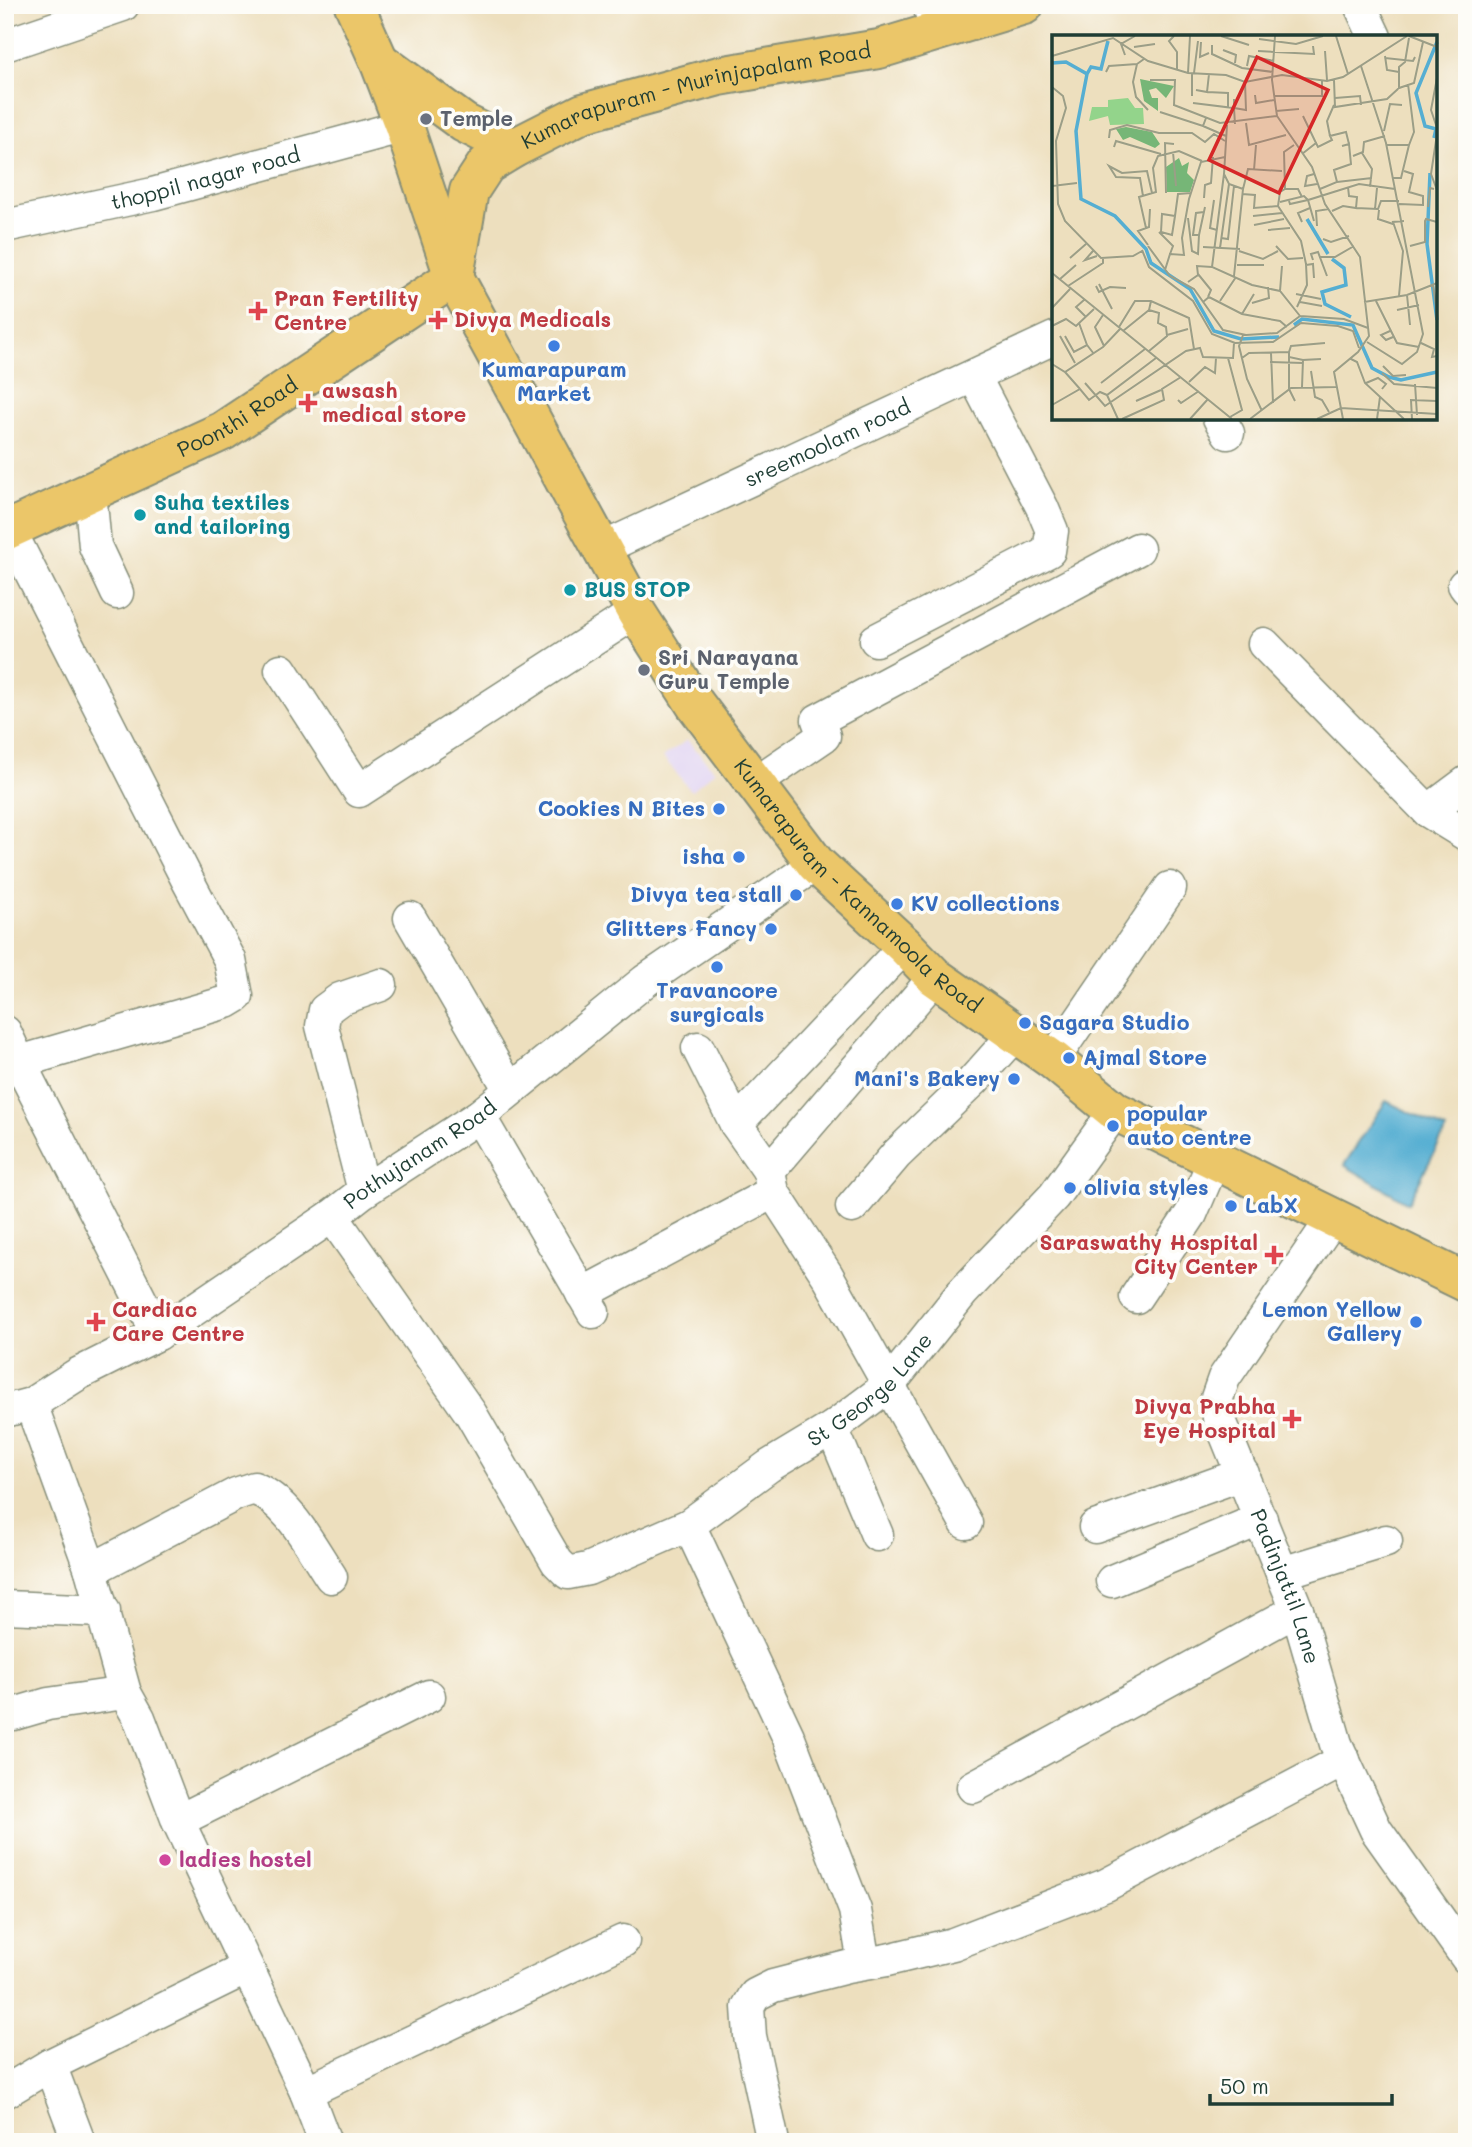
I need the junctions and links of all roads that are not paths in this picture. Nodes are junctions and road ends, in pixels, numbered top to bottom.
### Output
1 (123, 5) edge
2 (354, 5) edge
3 (1024, 5) edge
4 (1360, 5) edge
5 (933, 19) edge
6 (1375, 35) edge
7 (5, 45) edge
8 (379, 61) junction
9 (404, 126) junction
10 (514, 148) junction
11 (5, 226) edge
12 (454, 277) junction
13 (1052, 339) edge
14 (974, 376) junction
15 (90, 492) junction
16 (8, 531) edge
17 (601, 549) junction
18 (1138, 549) dead end
19 (117, 593) dead end
20 (636, 612) junction
21 (876, 640) dead end
22 (1264, 644) dead end
23 (281, 670) dead end
24 (1467, 782) edge
25 (755, 783) junction
26 (1428, 811) junction
27 (1467, 835) edge
28 (816, 864) junction
29 (1170, 888) dead end
30 (410, 918) dead end
31 (905, 946) junction
32 (935, 977) junction
33 (381, 985) dead end
34 (5, 1032) edge
35 (1015, 1034) junction
36 (698, 1048) dead end
37 (1053, 1060) junction
38 (12, 1065) edge
39 (510, 1090) junction
40 (1115, 1111) junction
41 (479, 1116) junction
42 (736, 1124) junction
43 (1214, 1160) junction
44 (771, 1182) junction
45 (364, 1191) junction
46 (852, 1207) dead end
47 (332, 1216) junction
48 (1333, 1218) junction
49 (1467, 1283) edge
50 (1136, 1297) dead end
51 (158, 1334) junction
52 (888, 1387) junction
53 (18, 1407) edge
54 (832, 1428) junction
55 (1243, 1474) junction
56 (1261, 1519) junction
57 (966, 1523) dead end
58 (689, 1525) junction
59 (1096, 1527) dead end
60 (877, 1535) dead end
61 (1386, 1541) dead end
62 (91, 1570) junction
63 (1282, 1573) junction
64 (331, 1577) dead end
65 (1112, 1581) dead end
66 (5, 1608) edge
67 (1297, 1610) junction
68 (104, 1611) junction
69 (125, 1693) junction
70 (429, 1696) dead end
71 (5, 1711) edge
72 (1344, 1760) junction
73 (973, 1787) dead end
74 (178, 1821) junction
75 (623, 1941) dead end
76 (1467, 1958) edge
77 (864, 1963) junction
78 (247, 1968) junction
79 (50, 2065) junction
80 (5, 2092) edge
81 (306, 2092) junction
82 (765, 2138) edge
83 (79, 2142) edge
84 (325, 2142) edge

1 - 7 street
2 - 8 main road, Kumarapuram - Kannamoola Road
3 - 5 main road, Kumarapuram - Murinjapalam Road
4 - 6 street
5 - 10 main road, Kumarapuram - Murinjapalam Road
8 - 9 main road, Kumarapuram - Kannamoola Road
8 - 10 main road
9 - 11 street, thoppil nagar road
9 - 12 main road, Kumarapuram - Kannamoola Road
10 - 12 main road, Kumarapuram - Murinjapalam Road
12 - 15 main road, Poonthi Road
12 - 17 main road, Kumarapuram - Kannamoola Road
13 - 14 street, sreemoolam road
14 - 17 street, sreemoolam road
14 - 21 street
15 - 16 main road, Poonthi Road
15 - 19 street
16 - 38 street
17 - 20 main road, Kumarapuram - Kannamoola Road
18 - 25 street
20 - 23 street
20 - 25 main road, Kumarapuram - Kannamoola Road
22 - 26 street
24 - 26 street
25 - 28 main road, Kumarapuram - Kannamoola Road
26 - 27 street
28 - 31 main road, Kumarapuram - Kannamoola Road
28 - 39 street, Pothujanam Road
29 - 37 street
30 - 39 street
31 - 32 main road, Kumarapuram - Kannamoola Road
31 - 42 street
32 - 35 main road, Kumarapuram - Kannamoola Road
32 - 44 street
33 - 45 street
34 - 38 street
35 - 37 main road, Kumarapuram - Kannamoola Road
35 - 46 street
36 - 42 street
37 - 40 main road, Kumarapuram - Kannamoola Road
38 - 51 street
39 - 41 street, Pothujanam Road
40 - 43 main road, Kumarapuram - Kannamoola Road
40 - 52 street, St George Lane
41 - 44 street
41 - 45 street, Pothujanam Road
42 - 44 street
43 - 48 main road, Kumarapuram - Kannamoola Road
43 - 50 street
44 - 52 street
45 - 47 street, Pothujanam Road
47 - 51 street, Pothujanam Road
47 - 58 street, St George Lane
48 - 49 main road, Kumarapuram - Kannamoola Road
48 - 55 street, Padinjattil Lane
51 - 53 street, Pothujanam Road
52 - 54 street, St George Lane
52 - 57 street
53 - 62 street
54 - 58 street, St George Lane
54 - 60 street
55 - 56 street, Padinjattil Lane
55 - 59 street
56 - 63 street, Padinjattil Lane
56 - 65 street
58 - 77 street
61 - 63 street
62 - 64 street
62 - 68 street
63 - 67 street, Padinjattil Lane
66 - 68 street
67 - 72 street, Padinjattil Lane
67 - 73 street
68 - 69 street
69 - 71 street
69 - 74 street
70 - 74 street
72 - 76 street, Padinjattil Lane
72 - 77 street
74 - 78 street
75 - 81 street
77 - 82 street
78 - 79 street
78 - 81 street
79 - 80 street
79 - 83 street
81 - 84 street

